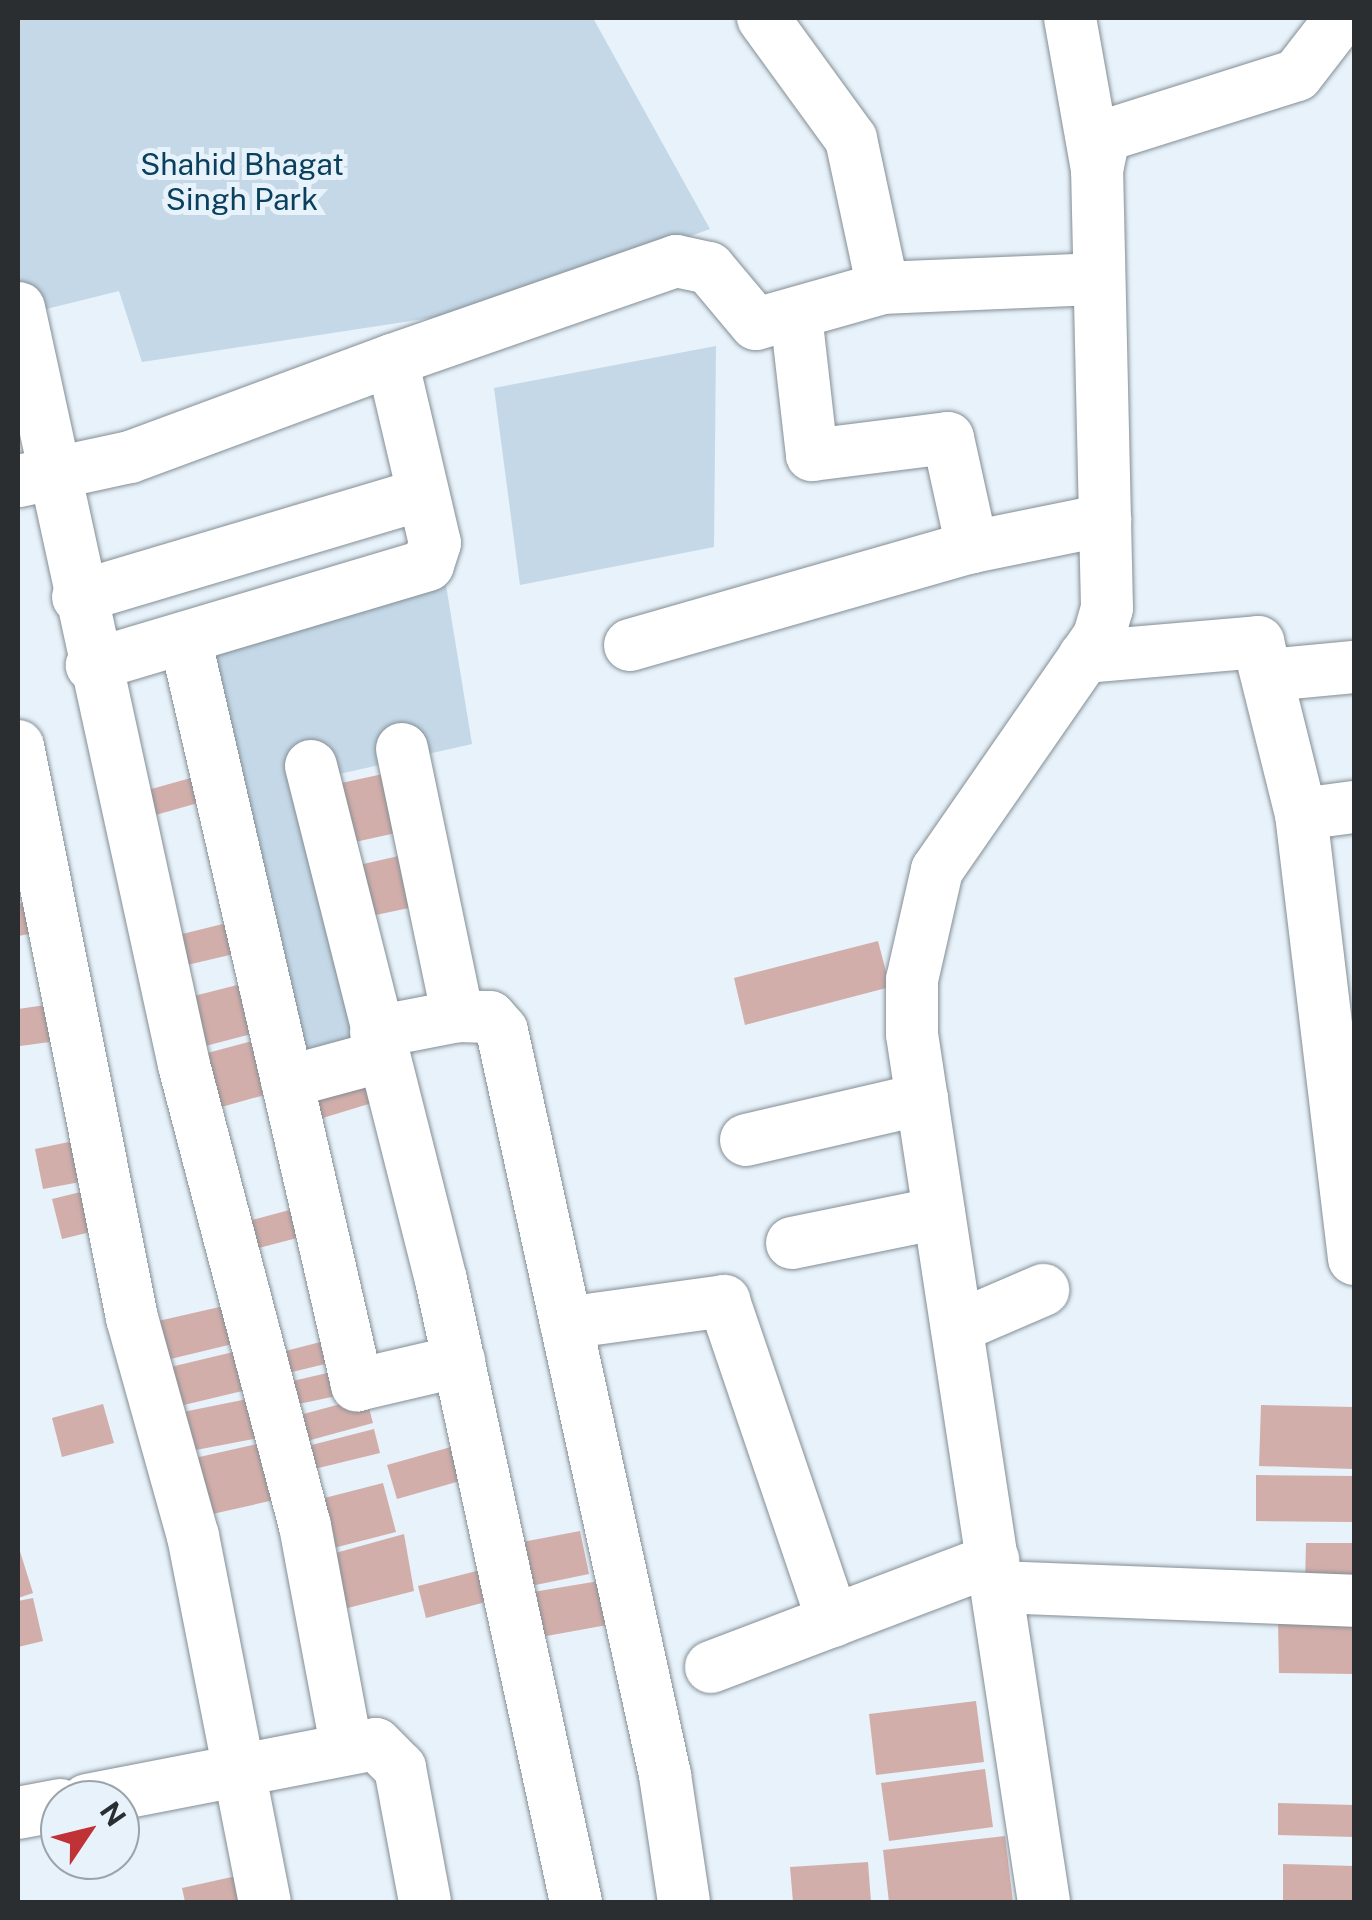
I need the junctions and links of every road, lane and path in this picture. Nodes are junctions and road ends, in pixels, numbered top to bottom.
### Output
1 (763, 18) edge
2 (1070, 18) edge
3 (1341, 18) edge
4 (1096, 170) junction
5 (1099, 279) junction
6 (883, 288) junction
7 (19, 308) edge
8 (796, 315) junction
9 (392, 360) junction
10 (35, 478) edge
11 (423, 494) junction
12 (1105, 520) junction
13 (972, 547) junction
14 (78, 598) junction
15 (185, 638) junction
16 (630, 645) dead end
17 (1084, 657) junction
18 (92, 666) junction
19 (1354, 668) edge
20 (1269, 675) junction
21 (18, 746) edge
22 (402, 750) dead end
23 (310, 766) dead end
24 (1354, 807) edge
25 (1301, 814) junction
26 (458, 1016) junction
27 (380, 1044) junction
28 (1341, 1068) edge
29 (287, 1082) junction
30 (922, 1099) junction
31 (746, 1140) dead end
32 (940, 1213) junction
33 (792, 1243) dead end
34 (1354, 1260) edge
35 (1043, 1290) dead end
36 (566, 1324) junction
37 (957, 1327) junction
38 (459, 1362) junction
39 (995, 1574) junction
40 (1354, 1600) edge
41 (832, 1621) junction
42 (711, 1667) dead end
43 (346, 1746) junction
44 (238, 1772) junction
45 (140, 1790) edge
46 (265, 1902) edge
47 (425, 1902) edge
48 (576, 1902) edge
49 (684, 1902) edge
50 (1044, 1902) edge

1 - 6 street
2 - 4 street
3 - 4 street
4 - 5 street
5 - 6 street
5 - 12 street
6 - 8 street
7 - 10 street
8 - 9 street
8 - 13 street
9 - 10 street
9 - 11 street
10 - 14 street
11 - 14 street
11 - 15 street
12 - 13 street
12 - 17 street
13 - 16 street
14 - 18 street
15 - 18 street
15 - 29 street
17 - 20 street
17 - 30 street
18 - 43 street
19 - 20 street
20 - 25 street
21 - 44 street
22 - 26 street
23 - 27 street
24 - 25 street
25 - 28 street
26 - 27 street
26 - 36 street
27 - 29 street
27 - 38 street
28 - 34 street
29 - 38 street
30 - 31 street
30 - 32 street
32 - 33 street
32 - 37 street
35 - 37 street
36 - 41 street
36 - 49 street
37 - 39 street
38 - 48 street
39 - 40 street
39 - 41 street
39 - 50 street
41 - 42 street
43 - 44 street
43 - 47 street
44 - 45 street
44 - 46 street

